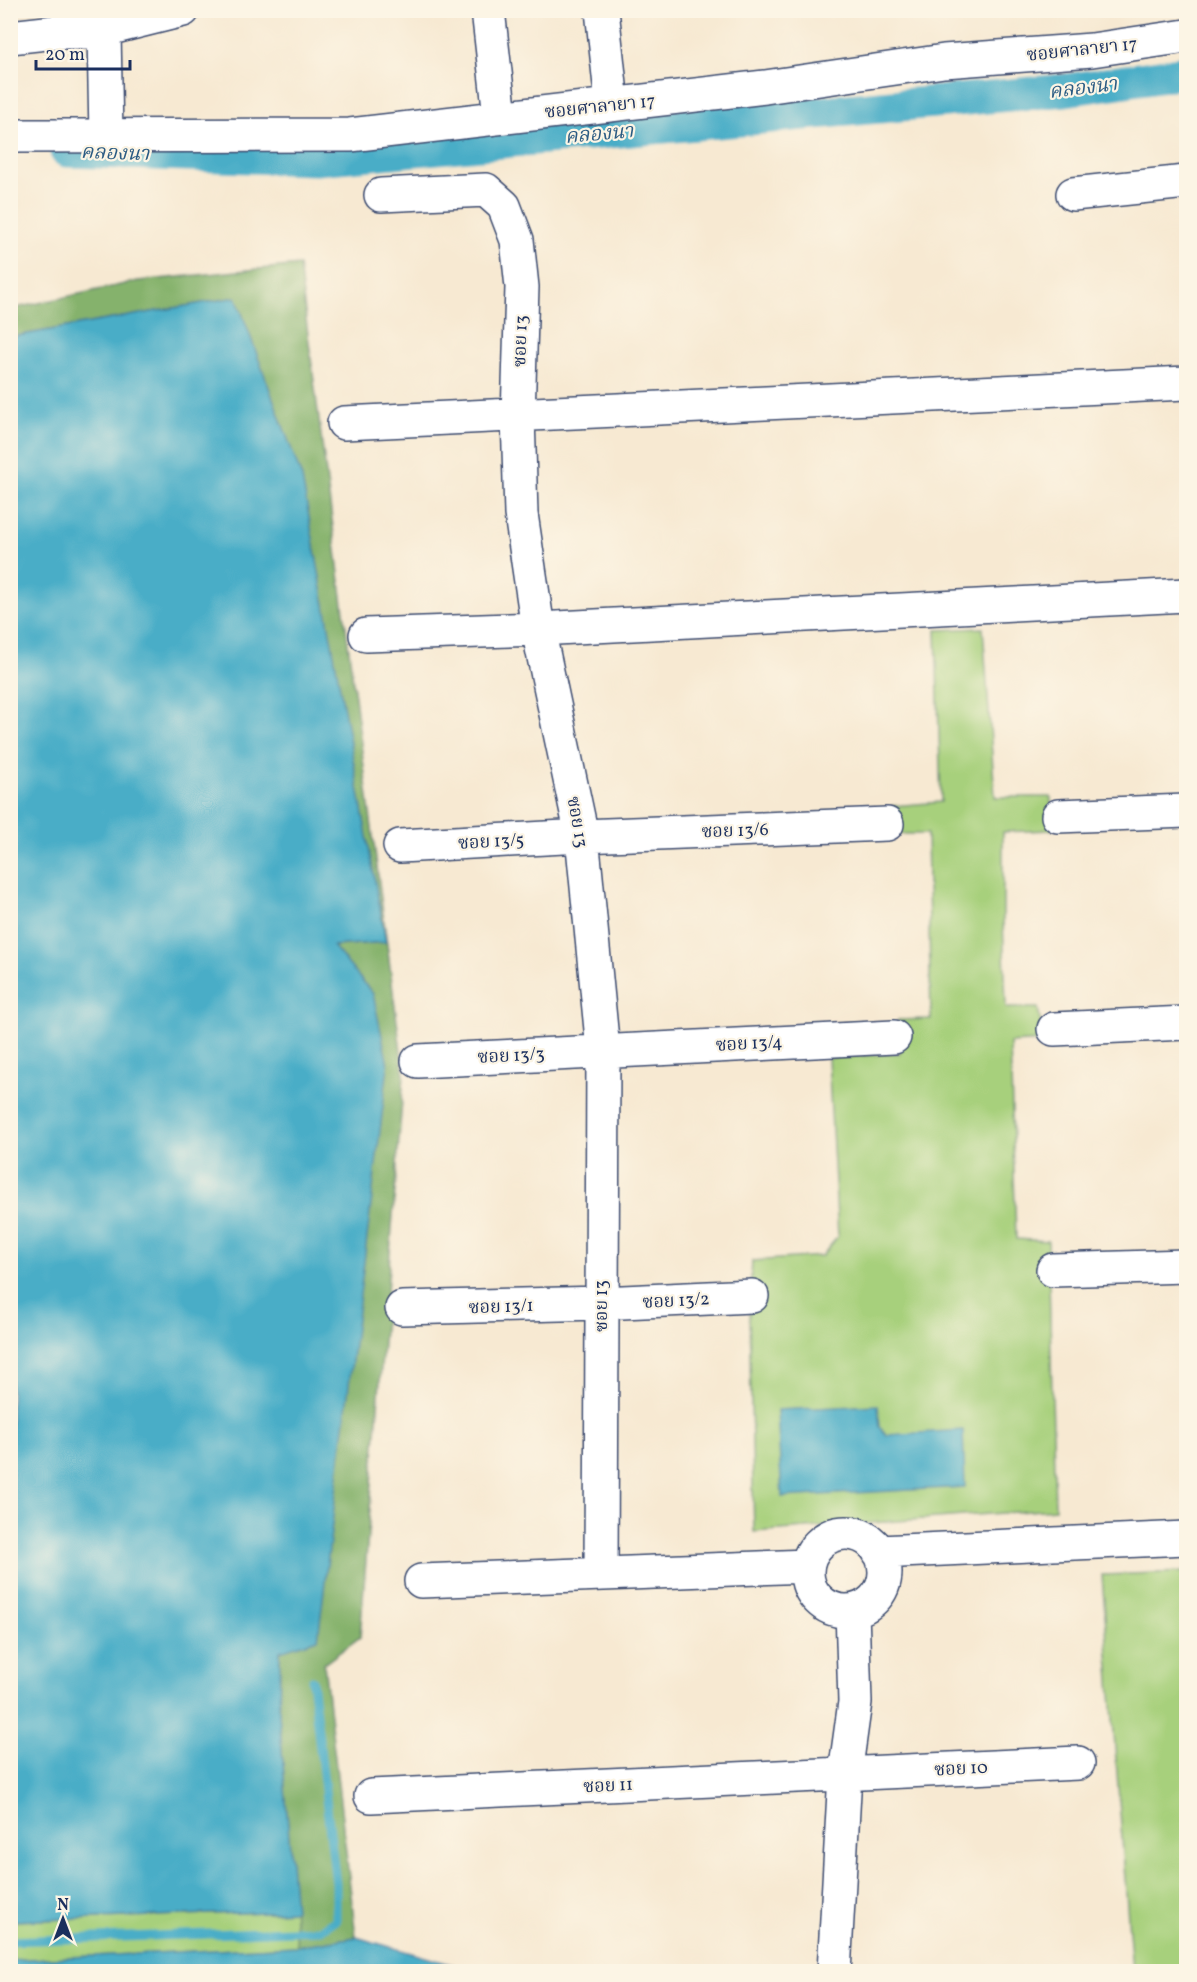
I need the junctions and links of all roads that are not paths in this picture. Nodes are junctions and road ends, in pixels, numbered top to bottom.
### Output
1 (183, 10) edge
2 (489, 10) edge
3 (602, 10) edge
4 (131, 17) edge
5 (45, 22) edge
6 (95, 32) junction
7 (1186, 36) edge
8 (10, 37) edge
9 (612, 104) junction
10 (500, 116) junction
11 (10, 136) edge
12 (106, 136) junction
13 (1186, 182) edge
14 (1073, 194) dead end
15 (381, 195) dead end
16 (1186, 383) edge
17 (518, 416) junction
18 (344, 423) dead end
19 (1186, 596) edge
20 (538, 629) junction
21 (366, 634) dead end
22 (1186, 811) edge
23 (1058, 816) dead end
24 (887, 824) dead end
25 (582, 836) junction
26 (400, 846) dead end
27 (1186, 1023) edge
28 (1054, 1029) dead end
29 (894, 1037) dead end
30 (603, 1050) junction
31 (418, 1061) dead end
32 (1186, 1266) edge
33 (1053, 1270) dead end
34 (752, 1296) dead end
35 (601, 1303) junction
36 (402, 1308) dead end
37 (1186, 1538) edge
38 (879, 1552) junction
39 (807, 1566) junction
40 (601, 1574) junction
41 (422, 1581) dead end
42 (852, 1611) junction
43 (1078, 1763) dead end
44 (844, 1774) junction
45 (371, 1796) dead end
46 (834, 1971) edge

1 - 4 street
2 - 10 street
3 - 9 street
4 - 6 street
5 - 6 street
5 - 8 street
6 - 12 street
7 - 9 street, ซอยศาลายา 17
9 - 10 street, ซอยศาลายา 17
10 - 12 street, ซอยศาลายา 17
11 - 12 street, ซอยศาลายา 17
13 - 14 street
15 - 17 street, ซอย 13
16 - 17 street
17 - 18 street
17 - 20 street, ซอย 13
19 - 20 street
20 - 21 street
20 - 25 street, ซอย 13
22 - 23 street
24 - 25 street, ซอย 13/6
25 - 26 street, ซอย 13/5
25 - 30 street, ซอย 13
27 - 28 street
29 - 30 street, ซอย 13/4
30 - 31 street, ซอย 13/3
30 - 35 street, ซอย 13
32 - 33 street
34 - 35 street, ซอย 13/2
35 - 36 street, ซอย 13/1
35 - 40 street, ซอย 13
37 - 38 street
38 - 39 street
38 - 42 street
39 - 40 street
39 - 42 street
40 - 41 street
42 - 44 street
43 - 44 street, ซอย 10
44 - 45 street, ซอย 11
44 - 46 street

